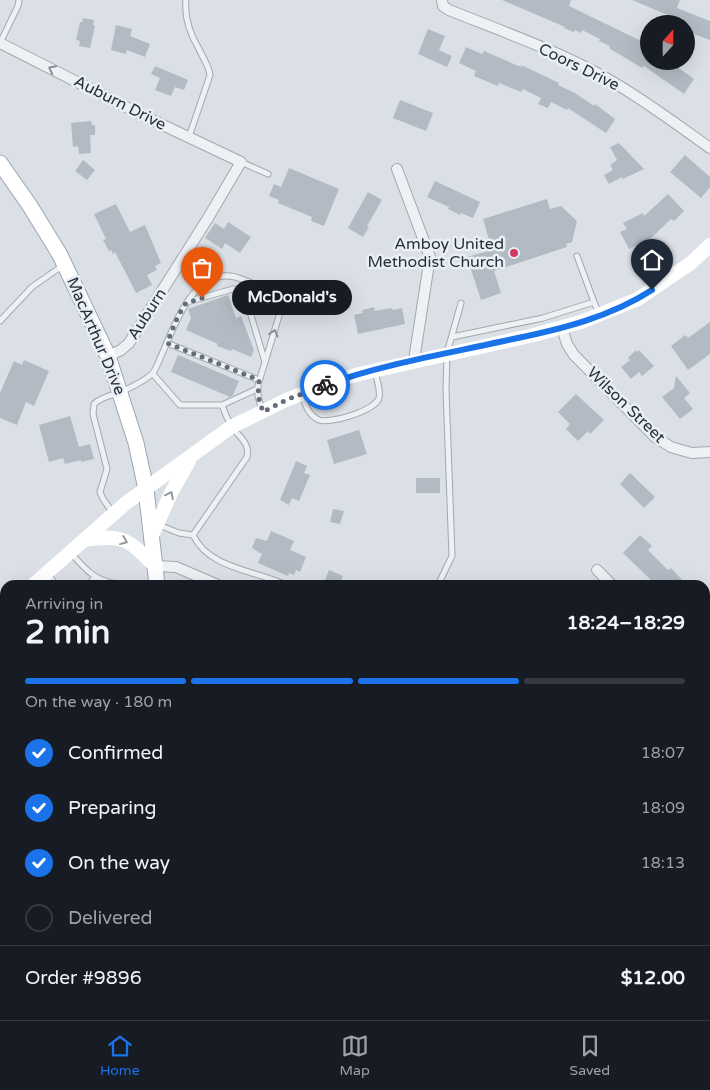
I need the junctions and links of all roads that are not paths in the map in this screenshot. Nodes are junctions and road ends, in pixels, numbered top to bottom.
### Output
1 (19, 0) edge
2 (186, 0) edge
3 (442, 0) edge
4 (0, 43) edge
5 (189, 138) junction
6 (710, 148) edge
7 (241, 162) junction
8 (0, 163) edge
9 (397, 169) dead end
10 (268, 174) dead end
11 (710, 245) edge
12 (577, 256) dead end
13 (65, 265) junction
14 (594, 302) junction
15 (186, 303) junction
16 (461, 303) dead end
17 (600, 315) junction
18 (0, 321) edge
19 (562, 328) junction
20 (452, 337) junction
21 (167, 343) junction
22 (447, 353) junction
23 (108, 356) junction
24 (414, 360) junction
25 (265, 362) junction
26 (375, 370) junction
27 (153, 374) junction
28 (259, 380) junction
29 (257, 389) junction
30 (120, 392) junction
31 (302, 394) junction
32 (222, 405) junction
33 (263, 412) junction
34 (232, 427) junction
35 (710, 452) edge
36 (192, 456) junction
37 (146, 489) junction
38 (113, 514) junction
39 (154, 530) junction
40 (193, 535) junction
41 (84, 540) junction
42 (70, 552) junction
43 (155, 566) junction
44 (597, 570) dead end
45 (47, 572) junction
46 (95, 577) junction
47 (38, 580) edge
48 (53, 580) edge
49 (92, 580) edge
50 (102, 580) edge
51 (156, 580) edge
52 (206, 580) edge
53 (272, 580) edge
54 (440, 580) edge
55 (607, 580) edge

1 - 4 lane
2 - 5 lane
3 - 6 street, Coors Drive
5 -> 4 street, Auburn Drive
5 - 7 street, Auburn Drive
7 - 10 lane
7 - 23 street, Auburn
8 - 13 main road, MacArthur Drive
9 - 24 street
11 - 17 street
12 - 14 lane
13 - 18 lane
13 - 23 main road, MacArthur Drive
14 - 17 lane
14 - 20 lane
15 - 21 lane
15 - 25 lane
25 -> 15 lane
16 - 20 lane
17 - 19 street
19 - 22 street
19 - 35 street, Wilson Street
20 - 22 lane
21 - 27 lane
21 - 28 lane
22 - 24 street
22 - 54 lane
23 - 30 main road, MacArthur Drive
24 - 26 street
25 - 28 lane
26 - 31 street
26 - 31 lane
27 - 30 lane
27 - 32 lane
28 - 29 lane
29 - 32 lane
29 - 33 lane
30 - 37 main road, MacArthur Drive
30 - 38 lane
31 - 33 street
32 - 34 lane
33 - 34 street
34 - 36 street
34 - 40 lane
36 - 37 street
39 -> 36 street
37 - 38 street
37 - 39 main road, MacArthur Drive
38 - 41 street
39 - 40 lane
39 - 43 main road, MacArthur Drive
40 - 53 lane
41 - 42 street
41 -> 43 street
42 - 45 street
42 - 46 lane
43 - 51 main road, MacArthur Drive
43 - 52 street
44 - 55 street
45 - 47 street
45 - 48 lane
46 - 49 lane
46 - 50 lane

